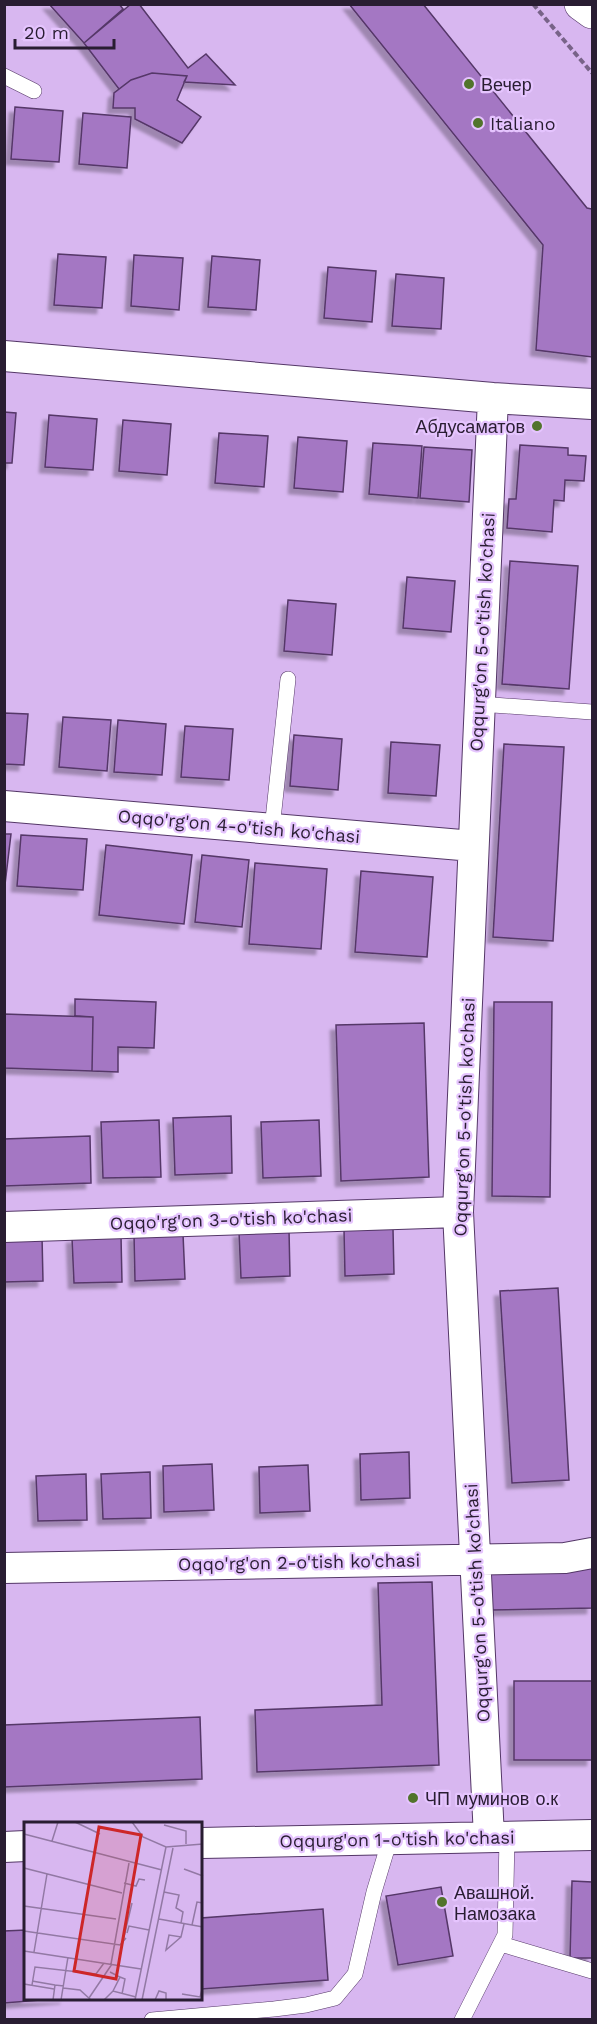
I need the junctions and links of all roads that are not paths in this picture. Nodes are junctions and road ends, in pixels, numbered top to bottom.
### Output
1 (581, 4) edge
2 (592, 12) edge
3 (4, 76) edge
4 (34, 92) dead end
5 (4, 356) edge
6 (493, 398) junction
7 (592, 404) edge
8 (288, 679) dead end
9 (479, 705) junction
10 (592, 712) edge
11 (4, 806) edge
12 (272, 829) junction
13 (473, 846) junction
14 (458, 1212) junction
15 (4, 1227) edge
16 (592, 1553) edge
17 (475, 1558) junction
18 (4, 1568) edge
19 (592, 1835) edge
20 (498, 1837) junction
21 (390, 1839) junction
22 (202, 1843) edge
23 (24, 1846) edge
24 (4, 1847) edge
25 (501, 1944) junction
26 (592, 1971) edge
27 (152, 2019) edge
28 (462, 2019) edge

1 - 2 main road
3 - 4 lane
5 - 6 street
6 - 7 street
6 - 9 street, Oqqurg'on 5-o'tish ko'chasi
8 - 12 lane
9 - 10 lane
9 - 13 street, Oqqurg'on 5-o'tish ko'chasi
11 - 12 street, Oqqo'rg'on 4-o'tish ko'chasi
12 - 13 street, Oqqo'rg'on 4-o'tish ko'chasi
13 - 14 street, Oqqurg'on 5-o'tish ko'chasi
14 - 15 street, Oqqo'rg'on 3-o'tish ko'chasi
14 - 17 street, Oqqurg'on 5-o'tish ko'chasi
16 - 17 street, Oqqo'rg'on 2-o'tish ko'chasi
17 - 18 street, Oqqo'rg'on 2-o'tish ko'chasi
17 - 20 street, Oqqurg'on 5-o'tish ko'chasi
19 - 20 street, Oqqurg'on 1-o'tish ko'chasi
20 - 21 street, Oqqurg'on 1-o'tish ko'chasi
20 - 25 lane
21 - 22 street, Oqqurg'on 1-o'tish ko'chasi
21 - 27 lane
23 - 24 street
25 - 26 lane
25 - 28 lane

